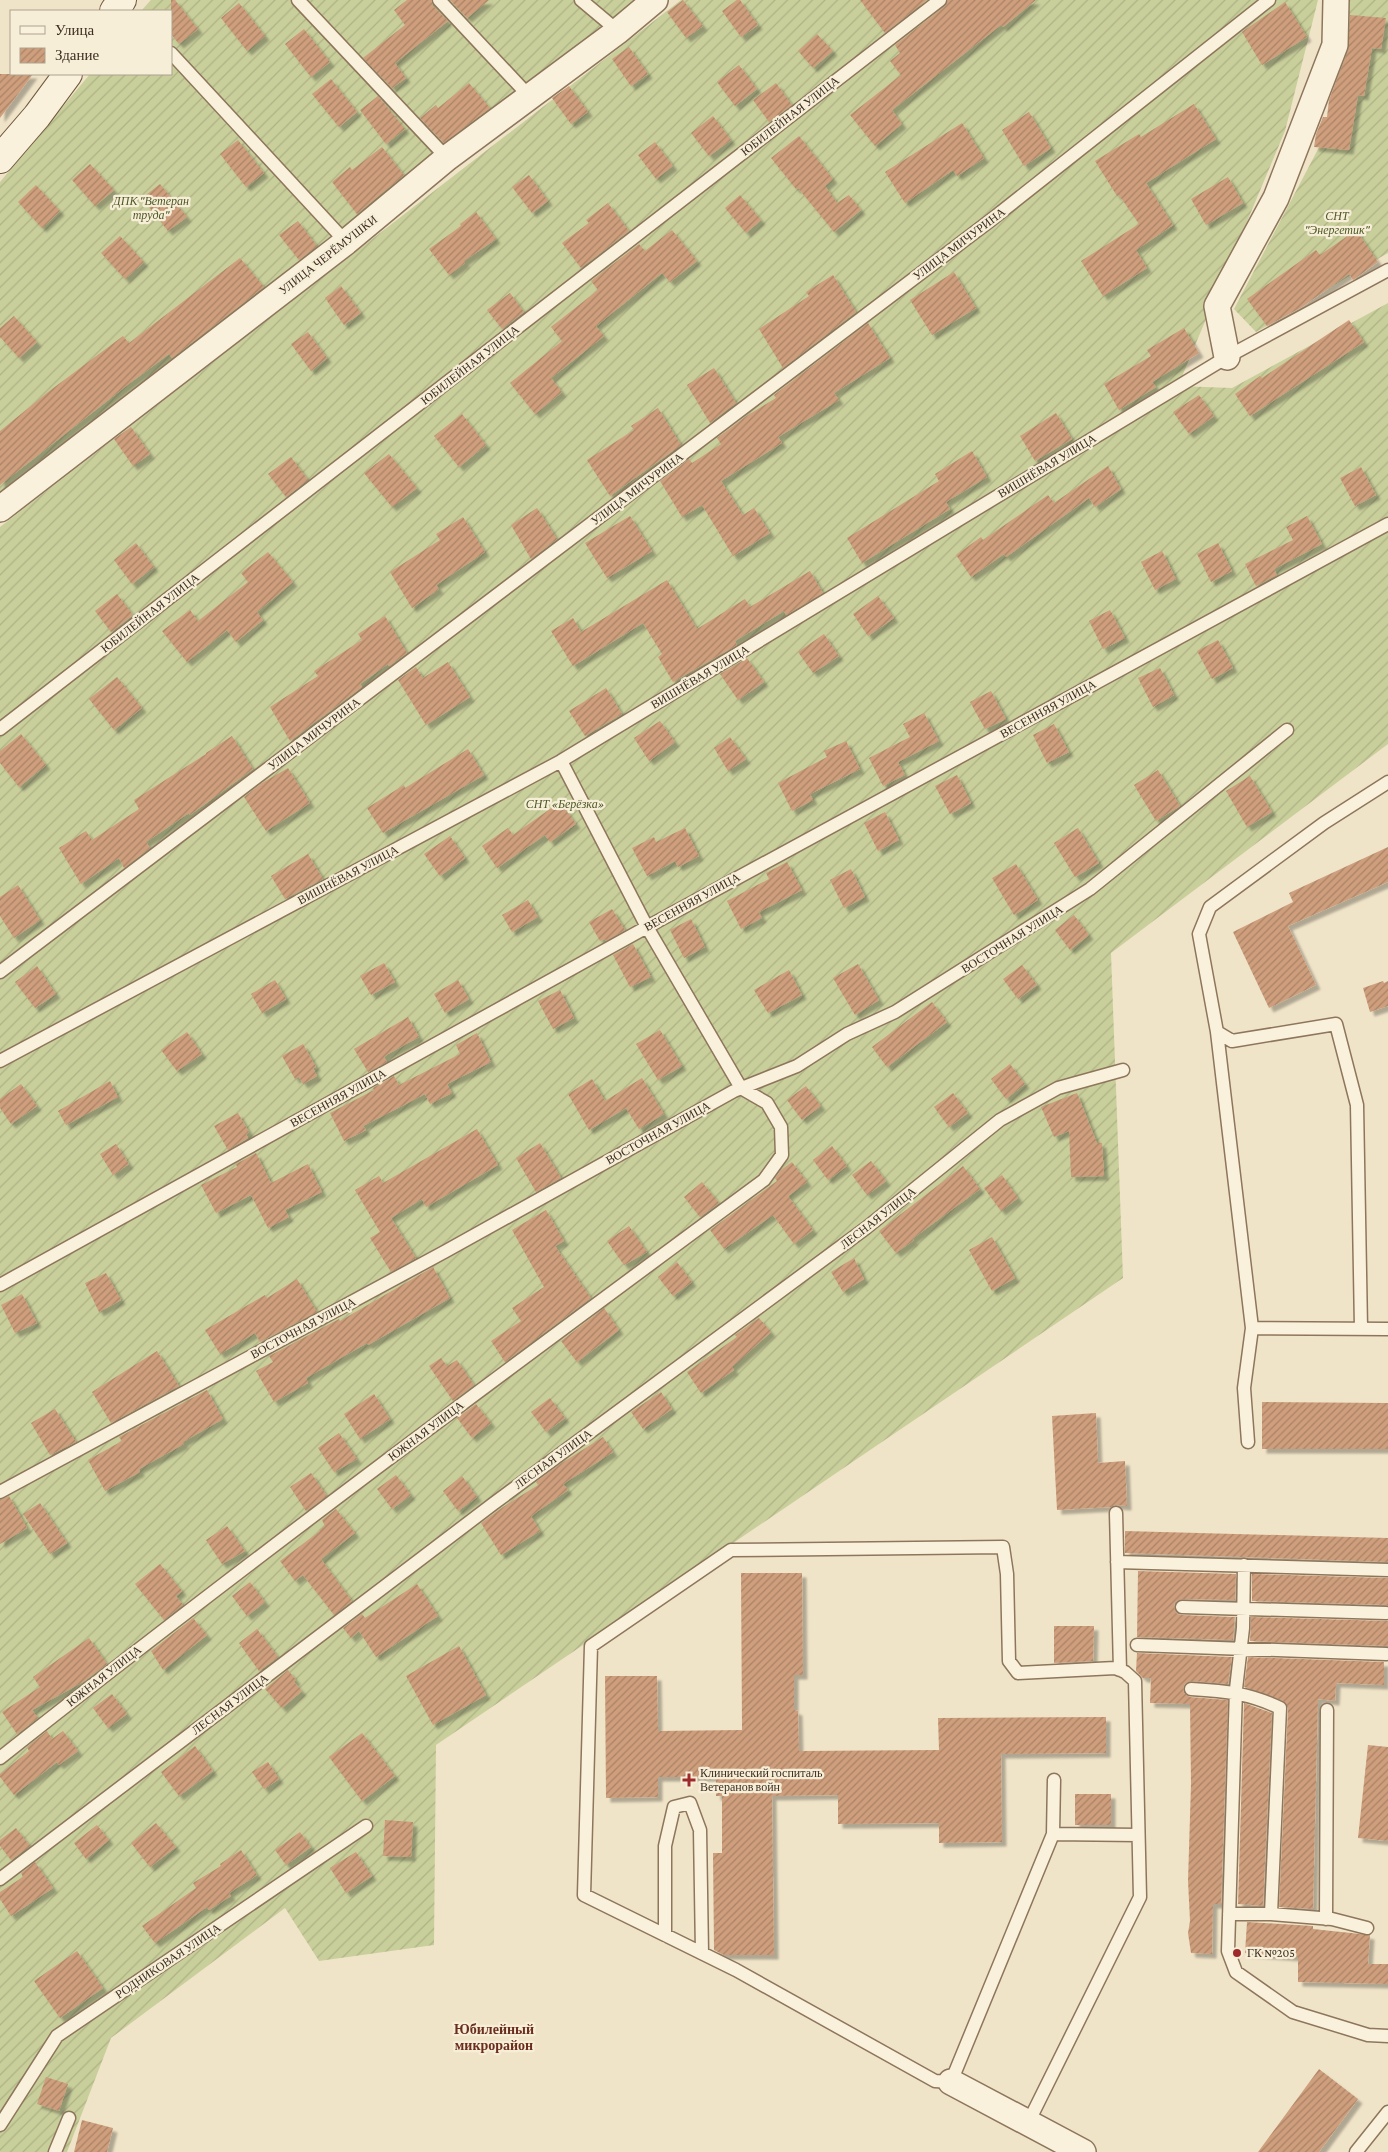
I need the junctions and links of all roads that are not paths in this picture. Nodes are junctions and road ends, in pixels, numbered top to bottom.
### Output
1 (298, 0) edge
2 (439, 0) edge
3 (581, 0) edge
4 (655, 0) edge
5 (940, 0) edge
6 (1269, 0) edge
7 (1336, 0) edge
8 (618, 31) junction
9 (172, 54) edge
10 (67, 75) edge
11 (530, 97) junction
12 (447, 158) junction
13 (0, 159) edge
14 (346, 242) junction
15 (1388, 270) edge
16 (1227, 357) junction
17 (0, 510) edge
18 (1388, 524) edge
19 (0, 730) edge
20 (1287, 730) dead end
21 (561, 761) junction
22 (1388, 782) edge
23 (647, 927) junction
24 (0, 972) edge
25 (1217, 1032) junction
26 (0, 1061) edge
27 (1123, 1070) dead end
28 (741, 1088) junction
29 (0, 1286) edge
30 (1252, 1328) junction
31 (1361, 1328) junction
32 (1388, 1328) edge
33 (1248, 1442) dead end
34 (0, 1492) edge
35 (1116, 1513) dead end
36 (1117, 1562) junction
37 (1244, 1565) junction
38 (1388, 1570) edge
39 (1182, 1607) dead end
40 (1244, 1608) junction
41 (1386, 1614) dead end
42 (1137, 1645) dead end
43 (1240, 1650) junction
44 (1386, 1654) dead end
45 (1120, 1670) junction
46 (1191, 1689) dead end
47 (1236, 1693) junction
48 (1327, 1710) dead end
49 (0, 1758) edge
50 (1054, 1780) dead end
51 (366, 1826) dead end
52 (1053, 1834) junction
53 (1138, 1835) junction
54 (0, 1879) edge
55 (1229, 1914) junction
56 (1271, 1914) junction
57 (1326, 1918) junction
58 (1367, 1928) dead end
59 (665, 1935) junction
60 (702, 1953) junction
61 (1388, 2036) edge
62 (951, 2082) junction
63 (1388, 2112) edge
64 (69, 2118) dead end
65 (1028, 2123) junction
66 (0, 2125) edge
67 (54, 2152) edge
68 (1083, 2152) edge
69 (1356, 2152) edge

1 - 12 lane
2 - 11 lane
3 - 8 lane
4 - 8 street, УЛИЦА ЧЕРЁМУШКИ
5 - 19 lane, ЮБИЛЕЙНАЯ УЛИЦА
6 - 24 lane, УЛИЦА МИЧУРИНА
7 - 16 street
8 - 11 street, УЛИЦА ЧЕРЁМУШКИ
9 - 14 lane
10 - 13 street
11 - 12 street, УЛИЦА ЧЕРЁМУШКИ
12 - 14 street, УЛИЦА ЧЕРЁМУШКИ
14 - 17 street, УЛИЦА ЧЕРЁМУШКИ
15 - 16 lane, ВИШНЁВАЯ УЛИЦА
16 - 21 lane, ВИШНЁВАЯ УЛИЦА
18 - 23 lane, ВЕСЕННЯЯ УЛИЦА
20 - 28 lane, ВОСТОЧНАЯ УЛИЦА
21 - 23 lane
21 - 26 lane, ВИШНЁВАЯ УЛИЦА
22 - 25 lane
23 - 28 lane
23 - 29 lane, ВЕСЕННЯЯ УЛИЦА
25 - 30 lane
25 - 31 lane
27 - 54 lane, ЛЕСНАЯ УЛИЦА
28 - 34 lane, ВОСТОЧНАЯ УЛИЦА
28 - 49 lane, ЮЖНАЯ УЛИЦА
30 - 31 lane
30 - 33 lane
31 - 32 lane
35 - 36 lane
36 - 37 lane
36 - 45 lane
37 - 38 lane
37 - 40 lane
39 - 40 lane
40 - 41 lane
40 - 43 lane
42 - 43 lane
43 - 44 lane
43 - 47 lane
45 - 53 lane
45 - 59 lane
46 - 47 lane
47 - 55 lane
47 - 56 lane
48 - 57 lane
50 - 52 lane
51 - 66 lane, РОДНИКОВАЯ УЛИЦА
52 - 53 lane
52 - 62 lane
53 - 65 lane
55 - 56 lane
55 - 61 lane
56 - 57 lane
57 - 58 lane
59 - 60 lane
59 - 60 lane
60 - 62 lane
62 - 65 street
63 - 69 lane
64 - 67 lane
65 - 68 street

